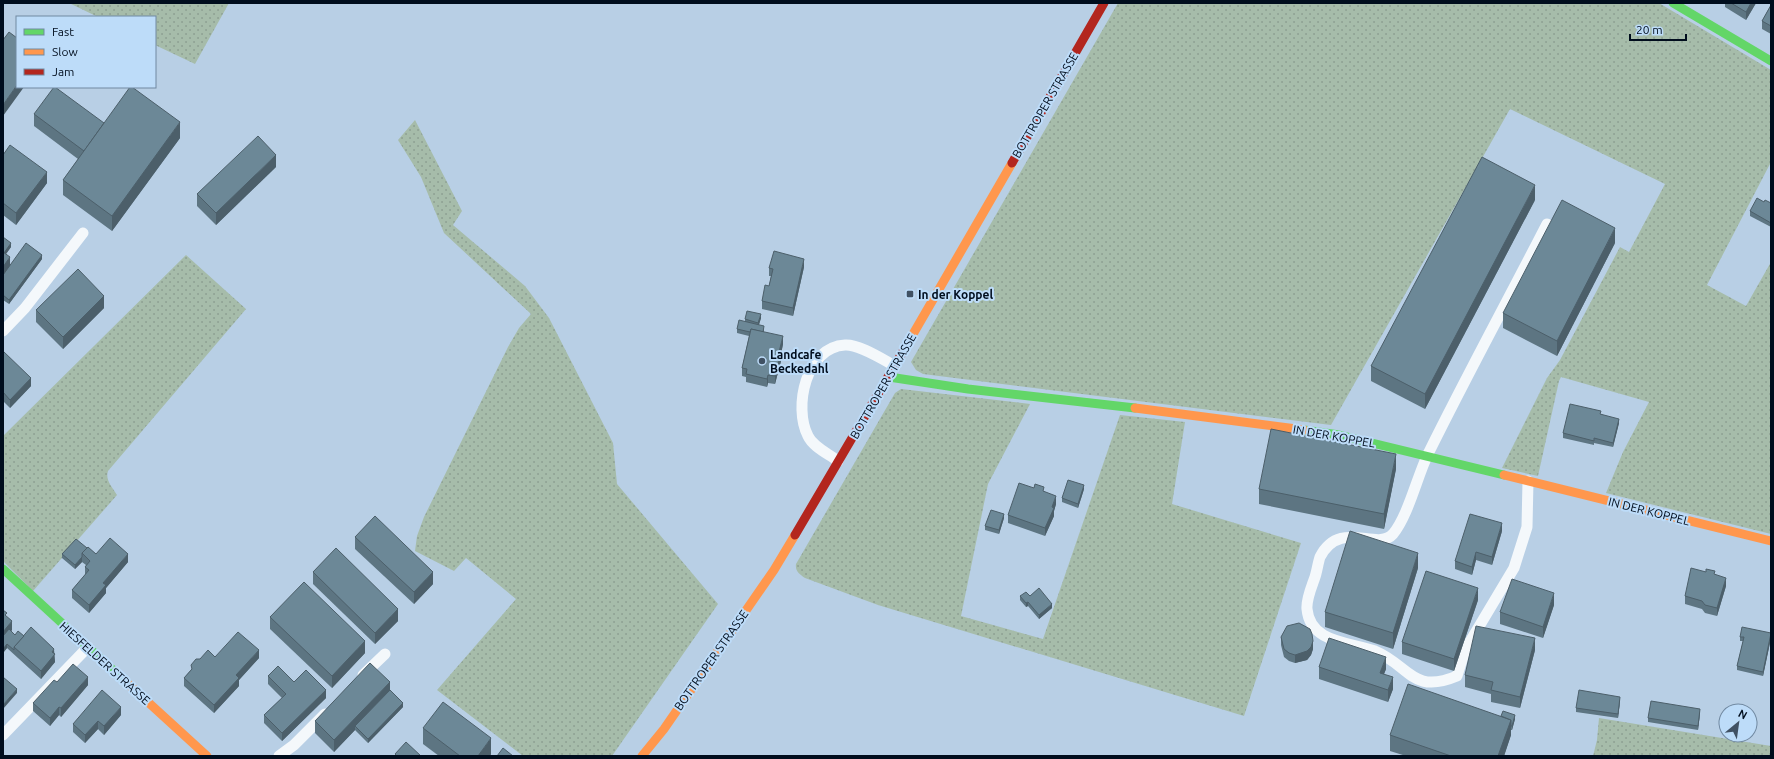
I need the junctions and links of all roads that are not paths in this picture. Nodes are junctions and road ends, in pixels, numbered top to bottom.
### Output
1 (1104, 3) edge
2 (1673, 3) edge
3 (1771, 61) edge
4 (1547, 224) dead end
5 (83, 233) dead end
6 (3, 331) edge
7 (895, 366) junction
8 (889, 377) junction
9 (1427, 456) junction
10 (838, 461) junction
11 (1528, 481) junction
12 (1771, 541) edge
13 (5, 575) edge
14 (88, 647) junction
15 (385, 654) dead end
16 (358, 681) edge
17 (331, 708) edge
18 (3, 735) edge
19 (207, 756) edge
20 (280, 756) edge
21 (642, 756) edge

1 - 7 street, BOTTROPER STRASSE
2 - 3 street
4 - 9 lane
5 - 6 lane
7 - 8 street, BOTTROPER STRASSE
7 - 10 lane
8 - 9 street, IN DER KOPPEL
8 - 10 street, BOTTROPER STRASSE
9 - 11 street, IN DER KOPPEL
9 - 11 lane
10 - 21 street, BOTTROPER STRASSE
11 - 12 street, IN DER KOPPEL
13 - 14 street, HIESFELDER STRASSE
14 - 18 lane
14 - 19 street, HIESFELDER STRASSE
15 - 16 lane
17 - 20 lane

